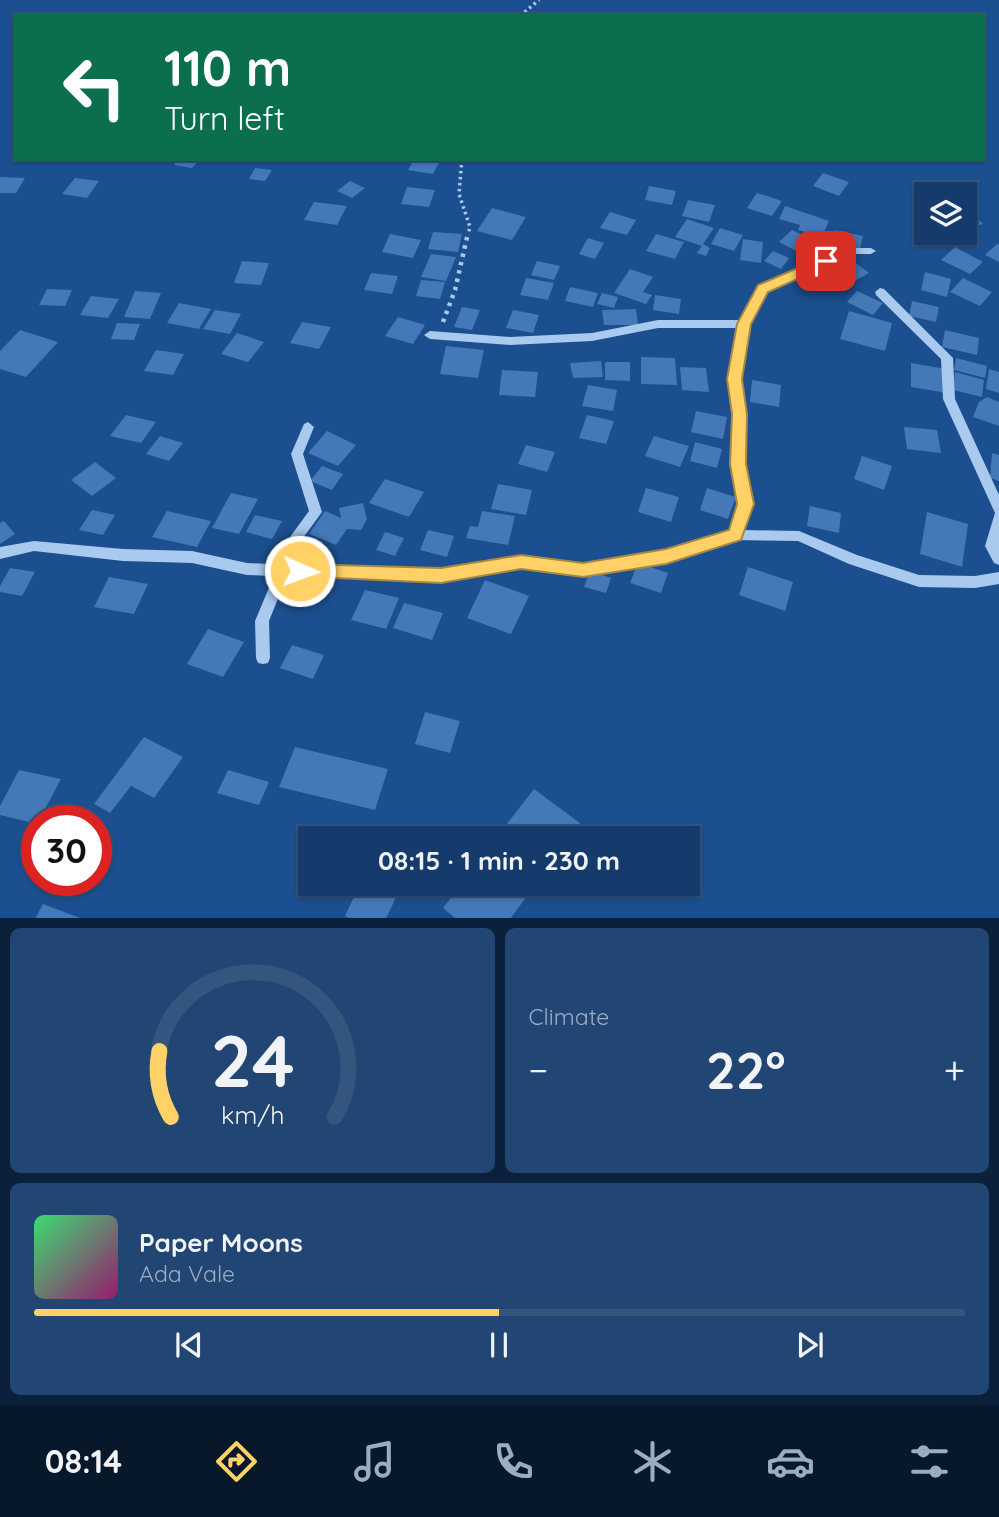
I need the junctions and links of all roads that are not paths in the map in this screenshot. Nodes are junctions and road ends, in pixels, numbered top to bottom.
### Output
1 (871, 251) dead end
2 (880, 292) dead end
3 (744, 324) junction
4 (434, 336) road end
5 (308, 427) dead end
6 (999, 509) edge
7 (999, 517) edge
8 (736, 535) junction
9 (0, 553) edge
10 (999, 559) edge
11 (284, 570) junction
12 (300, 571) junction
13 (999, 578) edge
14 (263, 658) dead end

1 - 3 street
2 - 6 street
3 - 4 street
3 - 8 street
5 - 12 street
7 - 10 street
8 - 12 street
8 - 13 street
9 - 11 street
11 - 12 street
11 - 14 street

